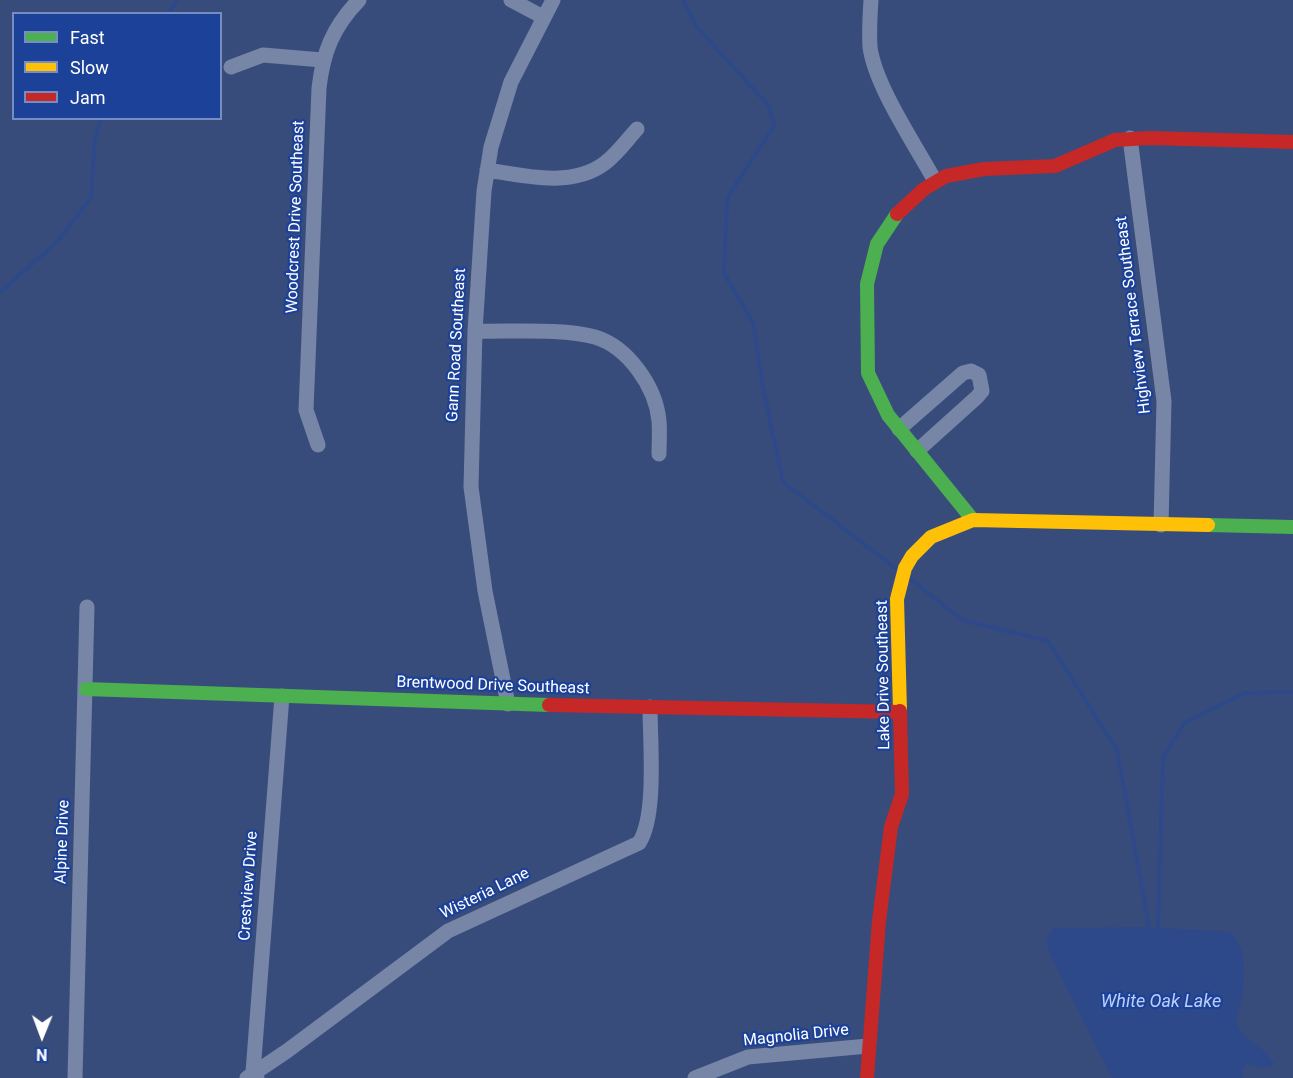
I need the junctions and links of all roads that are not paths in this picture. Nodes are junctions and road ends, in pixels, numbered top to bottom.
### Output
1 (359, 0) edge
2 (511, 0) edge
3 (553, 0) edge
4 (871, 0) edge
5 (543, 17) junction
6 (322, 60) junction
7 (231, 67) dead end
8 (637, 129) dead end
9 (1130, 138) junction
10 (1293, 142) edge
11 (487, 170) junction
12 (935, 181) junction
13 (475, 331) junction
14 (898, 429) junction
15 (318, 445) dead end
16 (917, 452) junction
17 (659, 454) dead end
18 (973, 520) junction
19 (1161, 525) junction
20 (1293, 527) edge
21 (87, 607) dead end
22 (86, 689) junction
23 (282, 696) junction
24 (508, 704) junction
25 (650, 707) junction
26 (900, 712) junction
27 (868, 1046) junction
28 (252, 1076) edge
29 (75, 1078) edge
30 (695, 1078) edge
31 (867, 1078) edge

1 - 6 street, Woodcrest Drive Southeast
2 - 5 street
3 - 5 street, Gann Road Southeast
4 - 12 street
5 - 11 street, Gann Road Southeast
6 - 7 street
6 - 15 street, Woodcrest Drive Southeast
8 - 11 street
9 - 10 street
9 - 12 street
9 - 19 street, Highview Terrace Southeast
11 - 13 street, Gann Road Southeast
12 - 14 street
13 - 17 street
13 - 24 street, Gann Road Southeast
14 - 16 street
14 - 16 street
16 - 18 street
18 - 19 street, Lake Drive Southeast
18 - 26 street, Lake Drive Southeast
19 - 20 street, Lake Drive Southeast
21 - 22 street, Alpine Drive
22 - 23 street, Brentwood Drive Southeast
22 - 29 street, Alpine Drive
23 - 24 street, Brentwood Drive Southeast
23 - 28 street, Crestview Drive
24 - 25 street, Brentwood Drive Southeast
25 - 26 street, Brentwood Drive Southeast
25 - 28 street, Wisteria Lane
26 - 27 street, Lake Drive Southeast
27 - 30 street, Magnolia Drive
27 - 31 street, Lake Drive Southeast

